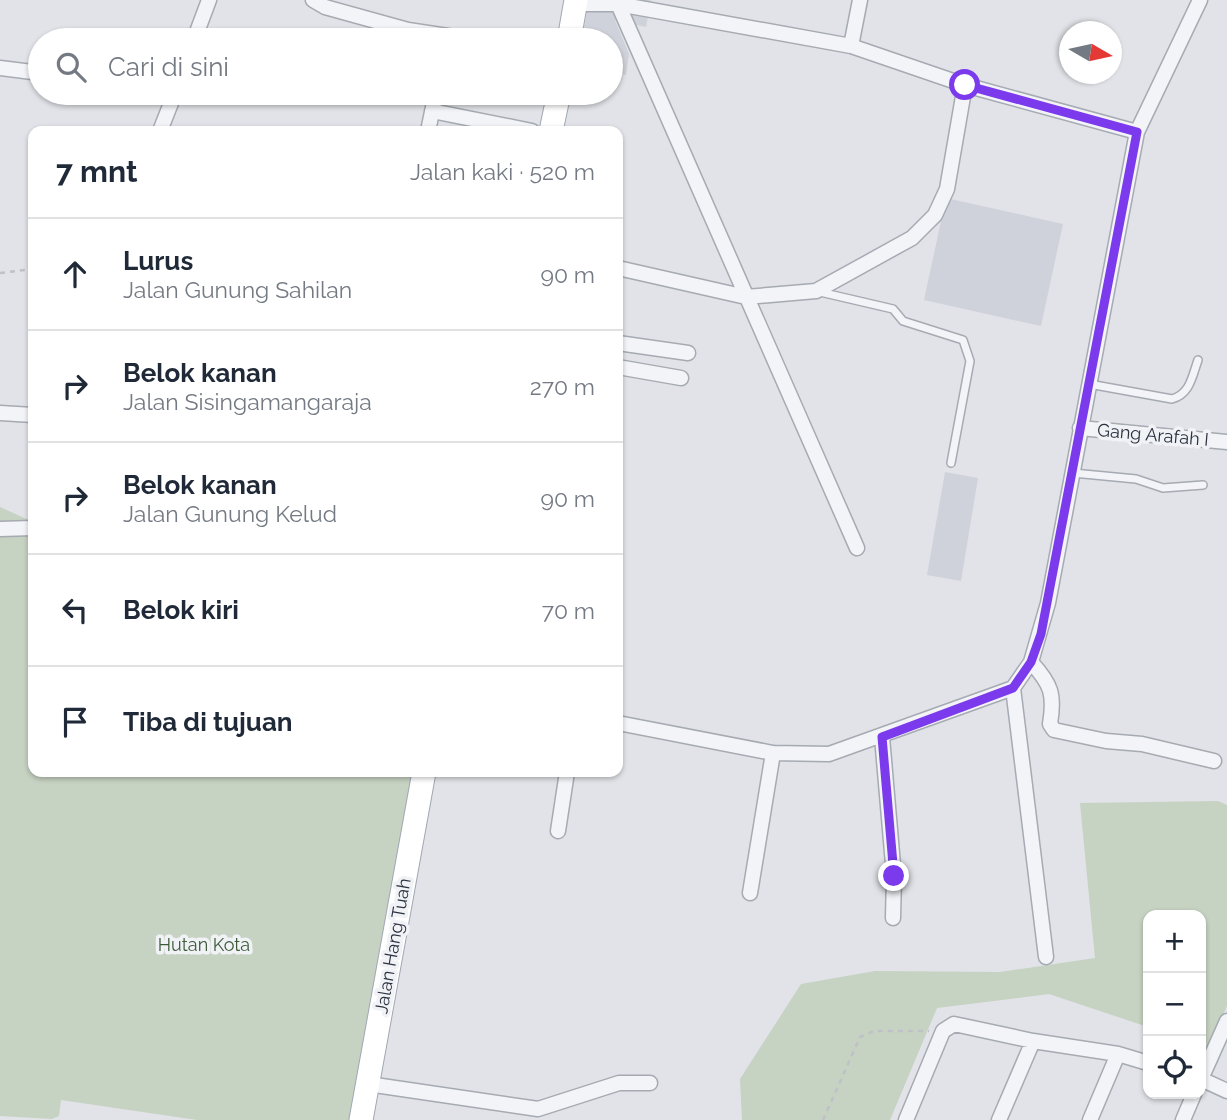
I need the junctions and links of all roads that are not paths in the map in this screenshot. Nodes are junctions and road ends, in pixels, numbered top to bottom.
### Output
1 (209, 0) edge
2 (313, 0) edge
3 (860, 0) edge
4 (1200, 0) edge
5 (576, 2) edge
6 (618, 4) junction
7 (198, 28) edge
8 (405, 28) edge
9 (571, 28) edge
10 (851, 46) junction
11 (0, 68) edge
12 (28, 72) edge
13 (965, 85) junction
14 (170, 105) edge
15 (433, 105) edge
16 (556, 105) edge
17 (432, 111) junction
18 (162, 126) edge
19 (429, 126) edge
20 (507, 126) edge
21 (552, 126) edge
22 (1137, 132) junction
23 (623, 269) edge
24 (816, 291) junction
25 (746, 297) junction
26 (623, 344) edge
27 (688, 353) dead end
28 (1198, 360) dead end
29 (623, 369) edge
30 (681, 378) dead end
31 (1088, 384) junction
32 (0, 413) edge
33 (28, 415) edge
34 (1080, 428) junction
35 (1227, 442) edge
36 (951, 463) dead end
37 (1072, 473) junction
38 (1203, 485) dead end
39 (28, 528) edge
40 (0, 529) edge
41 (857, 548) dead end
42 (1031, 662) junction
43 (1013, 688) junction
44 (623, 724) edge
45 (882, 737) junction
46 (773, 752) junction
47 (1214, 761) dead end
48 (423, 777) edge
49 (566, 777) edge
50 (558, 831) dead end
51 (750, 893) dead end
52 (893, 918) dead end
53 (1046, 957) dead end
54 (1227, 1021) edge
55 (1033, 1041) junction
56 (1118, 1054) junction
57 (1143, 1062) edge
58 (1206, 1068) edge
59 (1206, 1081) edge
60 (650, 1083) dead end
61 (368, 1084) junction
62 (1227, 1091) edge
63 (1192, 1099) edge
64 (361, 1119) edge
65 (906, 1120) edge
66 (999, 1120) edge
67 (1090, 1120) edge
68 (1183, 1120) edge

1 - 7 street
2 - 8 street
3 - 10 street
4 - 22 street
5 - 6 street
5 - 9 main road
6 - 10 street
6 - 25 street
10 - 13 street
11 - 12 street
13 - 22 street
13 - 24 street
14 - 18 street
15 - 17 street
16 - 21 main road
17 - 19 street
17 - 20 street
22 - 31 street
23 - 25 street
24 - 25 street
24 - 36 lane
25 - 41 street
26 - 27 street
28 - 31 lane
29 - 30 street
31 - 34 street
32 - 33 street
34 - 35 street, Gang Arafah I
34 - 37 street
37 - 38 lane
37 - 42 street
39 - 40 street
42 - 43 street
42 - 47 street
43 - 45 street
43 - 53 street
44 - 46 street
45 - 46 street
45 - 52 street
46 - 51 street
48 - 61 main road, Jalan Hang Tuah
49 - 50 street
54 - 58 street
55 - 56 street
55 - 65 street
55 - 66 street
56 - 57 street
56 - 67 street
59 - 62 street
60 - 61 street
61 - 64 main road, Jalan Hang Tuah
63 - 68 street

